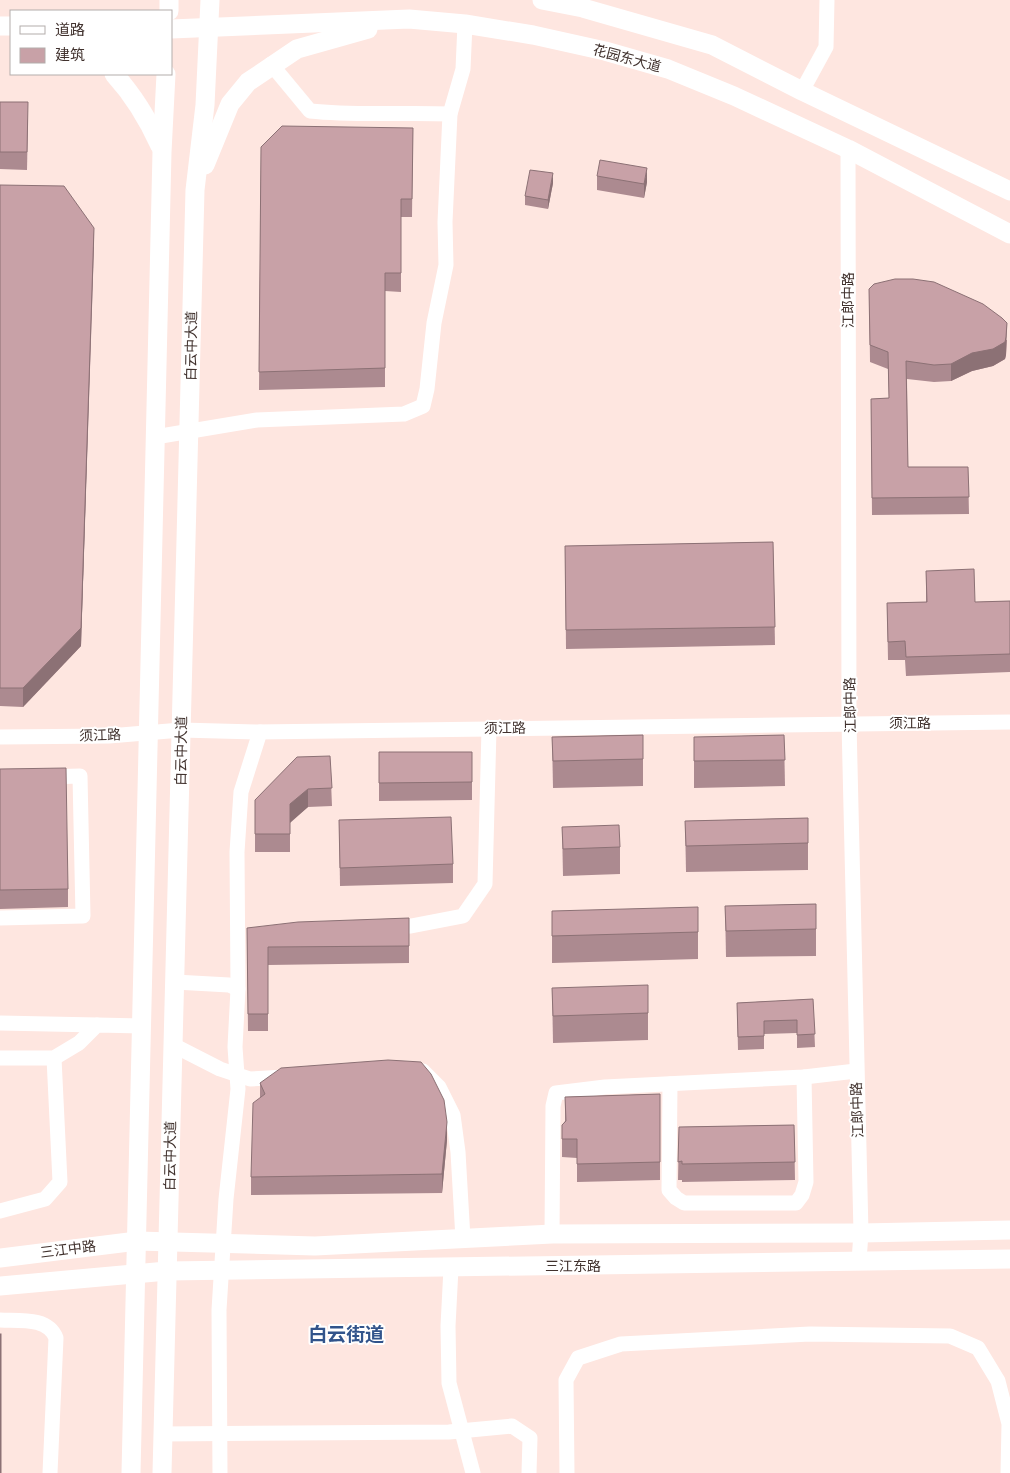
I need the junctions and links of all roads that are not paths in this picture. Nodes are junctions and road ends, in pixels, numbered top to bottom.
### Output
1 (210, 0) edge
2 (542, 0) edge
3 (827, 0) edge
4 (565, 2) edge
5 (409, 19) junction
6 (465, 24) junction
7 (172, 29) edge
8 (209, 29) junction
9 (271, 64) junction
10 (115, 75) edge
11 (166, 75) edge
12 (802, 91) junction
13 (450, 114) junction
14 (848, 149) junction
15 (162, 152) junction
16 (195, 190) junction
17 (1010, 191) edge
18 (1010, 234) edge
19 (189, 431) junction
20 (155, 437) junction
21 (1010, 722) edge
22 (849, 723) junction
23 (489, 729) junction
24 (181, 730) junction
25 (148, 732) junction
26 (260, 732) junction
27 (0, 737) edge
28 (30, 777) edge
29 (0, 918) edge
30 (374, 927) edge
31 (257, 935) edge
32 (237, 937) junction
33 (175, 982) junction
34 (238, 989) junction
35 (0, 1023) edge
36 (97, 1025) junction
37 (142, 1026) junction
38 (173, 1045) junction
39 (0, 1058) edge
40 (54, 1058) junction
41 (407, 1070) edge
42 (856, 1071) junction
43 (237, 1075) junction
44 (298, 1076) edge
45 (804, 1076) junction
46 (670, 1084) junction
47 (0, 1210) edge
48 (1010, 1230) edge
49 (861, 1233) junction
50 (552, 1234) junction
51 (463, 1238) junction
52 (168, 1240) junction
53 (137, 1241) junction
54 (224, 1242) junction
55 (0, 1258) edge
56 (1010, 1259) edge
57 (859, 1261) junction
58 (451, 1268) junction
59 (222, 1270) junction
60 (167, 1271) junction
61 (136, 1274) junction
62 (0, 1286) edge
63 (0, 1320) edge
64 (460, 1431) junction
65 (163, 1434) junction
66 (221, 1434) junction
67 (50, 1473) edge
68 (131, 1473) edge
69 (162, 1473) edge
70 (220, 1473) edge
71 (473, 1473) edge
72 (529, 1473) edge
73 (567, 1473) edge
74 (1008, 1473) edge

1 - 8 main road, 白云中大道
2 - 4 main road
3 - 12 street
4 - 12 main road
5 - 6 main road, 花园东大道
5 - 8 main road, 花园东大道
5 - 9 main road
6 - 13 street
6 - 14 main road, 花园东大道
7 - 8 main road, 花园东大道
8 - 16 main road, 白云中大道
9 - 13 street
9 - 16 main road
10 - 15 main road
11 - 15 main road
12 - 17 main road
13 - 19 street
14 - 18 main road, 花园东大道
14 - 22 street, 江郎中路
15 - 20 main road
16 - 19 main road, 白云中大道
19 - 20 street
19 - 24 main road, 白云中大道
20 - 25 main road
21 - 22 street, 须江路
22 - 23 street, 须江路
22 - 42 street, 江郎中路
23 - 26 street, 须江路
23 - 30 street
24 - 25 street, 须江路
24 - 26 street, 须江路
24 - 33 main road, 白云中大道
25 - 27 street, 须江路
25 - 37 main road
26 - 32 street
28 - 29 street
31 - 32 street
32 - 34 street
33 - 34 street
33 - 38 main road, 白云中大道
34 - 43 street
35 - 36 street
36 - 37 street
36 - 40 street
37 - 53 main road
38 - 43 street
38 - 52 main road, 白云中大道
39 - 40 street
40 - 47 street
41 - 51 street
42 - 45 street
42 - 49 street, 江郎中路
43 - 44 street
43 - 54 street
45 - 46 street
45 - 46 street
46 - 50 street
48 - 49 main road
49 - 50 main road
49 - 57 street, 江郎中路
50 - 51 main road
51 - 54 main road
52 - 53 main road
52 - 54 main road
52 - 60 main road, 白云中大道
53 - 55 main road, 三江中路
53 - 61 main road
54 - 59 street
56 - 57 main road, 三江东路
57 - 58 main road, 三江东路
58 - 59 main road, 三江东路
58 - 64 street
59 - 60 main road, 三江东路
59 - 66 street
60 - 61 main road, 三江东路
60 - 65 main road, 白云中大道
61 - 62 main road
61 - 68 main road
63 - 67 street
64 - 66 street
64 - 71 street
64 - 72 street
65 - 66 street
65 - 69 main road, 白云中大道
66 - 70 street
73 - 74 street

